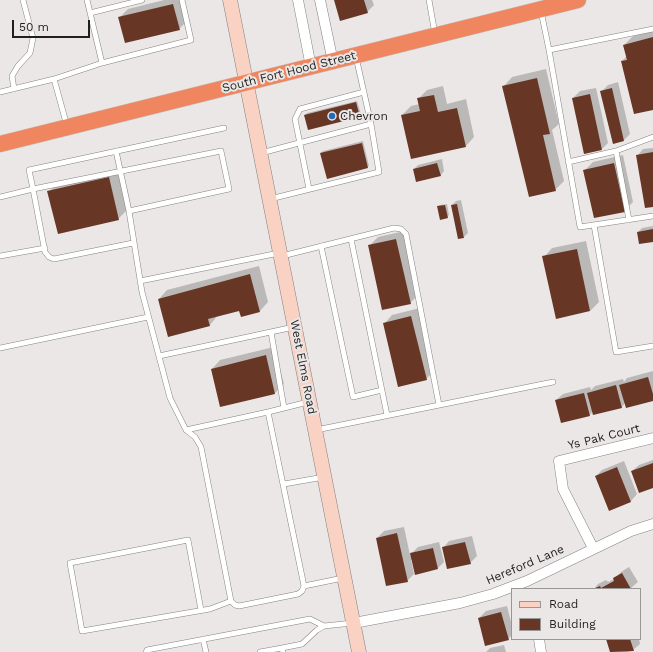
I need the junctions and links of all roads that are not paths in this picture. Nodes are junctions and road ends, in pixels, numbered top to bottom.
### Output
1 (23, 0) edge
2 (87, 0) edge
3 (142, 0) edge
4 (182, 0) edge
5 (230, 0) edge
6 (298, 0) edge
7 (320, 0) edge
8 (429, 0) edge
9 (578, 0) edge
10 (540, 10) junction
11 (90, 13) junction
12 (653, 29) edge
13 (436, 36) junction
14 (549, 50) junction
15 (355, 56) junction
16 (333, 62) junction
17 (102, 63) junction
18 (311, 67) junction
19 (54, 79) junction
20 (246, 83) junction
21 (14, 88) junction
22 (0, 92) edge
23 (364, 92) junction
24 (371, 124) junction
25 (67, 127) junction
26 (224, 128) dead end
27 (653, 137) edge
28 (299, 143) junction
29 (0, 144) edge
30 (116, 151) junction
31 (616, 151) junction
32 (260, 153) junction
33 (568, 162) junction
34 (120, 172) junction
35 (310, 189) junction
36 (33, 190) junction
37 (0, 197) edge
38 (270, 199) junction
39 (129, 211) junction
40 (653, 216) edge
41 (629, 220) junction
42 (594, 225) junction
43 (351, 239) junction
44 (133, 243) junction
45 (321, 246) junction
46 (45, 248) junction
47 (280, 254) junction
48 (0, 256) edge
49 (140, 281) junction
50 (148, 317) junction
51 (295, 327) junction
52 (270, 332) junction
53 (653, 346) edge
54 (0, 348) edge
55 (158, 356) junction
56 (553, 382) dead end
57 (382, 390) junction
58 (310, 402) junction
59 (439, 405) junction
60 (284, 408) junction
61 (268, 412) junction
62 (387, 415) junction
63 (186, 430) junction
64 (316, 430) junction
65 (653, 438) edge
66 (325, 477) junction
67 (284, 484) junction
68 (653, 524) edge
69 (593, 548) junction
70 (345, 578) junction
71 (528, 585) edge
72 (304, 586) junction
73 (516, 588) edge
74 (511, 589) edge
75 (231, 601) junction
76 (201, 610) junction
77 (354, 623) junction
78 (324, 626) junction
79 (203, 639) junction
80 (539, 640) edge
81 (283, 650) edge
82 (146, 652) edge
83 (206, 652) edge
84 (260, 652) edge
85 (359, 652) edge
86 (541, 652) edge

1 - 21 lane
2 - 11 lane
3 - 11 lane
4 - 17 lane
5 - 20 main road, West Elms Road
6 - 18 street
7 - 16 street
8 - 13 lane
9 - 10 highway, South Fort Hood Street
10 - 13 highway, South Fort Hood Street
10 - 14 lane
11 - 17 lane
12 - 14 lane
13 - 15 highway, South Fort Hood Street
14 - 33 lane
15 - 16 highway, South Fort Hood Street
15 - 23 lane
16 - 18 highway, South Fort Hood Street
17 - 19 lane
18 - 20 highway, South Fort Hood Street
19 - 21 lane
19 - 25 lane
20 - 25 highway, South Fort Hood Street
20 - 32 main road, West Elms Road
21 - 22 lane
23 - 24 lane
23 - 28 lane
24 - 28 lane
24 - 35 lane
25 - 29 highway, South Fort Hood Street
26 - 30 lane
27 - 31 lane
28 - 32 lane
28 - 35 lane
30 - 34 lane
30 - 36 lane
31 - 33 lane
31 - 41 lane
32 - 38 main road, West Elms Road
33 - 42 lane
34 - 36 lane
34 - 39 lane
34 - 39 lane
35 - 38 lane
36 - 37 lane
36 - 46 lane
38 - 47 main road, West Elms Road
39 - 44 lane
40 - 41 lane
41 - 42 lane
42 - 53 lane
43 - 45 lane
43 - 57 lane
43 - 59 lane
44 - 46 lane
44 - 49 lane
45 - 47 lane
45 - 57 lane
46 - 48 lane
47 - 49 lane
47 - 51 main road, West Elms Road
49 - 50 lane
50 - 54 lane
50 - 55 lane
51 - 52 lane
51 - 58 main road, West Elms Road
52 - 55 lane
52 - 60 lane
55 - 63 lane
56 - 59 lane
57 - 62 lane
58 - 60 lane
58 - 64 main road, West Elms Road
59 - 62 lane
60 - 61 lane
61 - 63 lane
61 - 67 lane
62 - 64 lane
63 - 75 lane
64 - 66 main road, West Elms Road
65 - 69 street, Ys Pak Court
66 - 67 lane
66 - 70 main road, West Elms Road
67 - 72 lane
68 - 69 street, Hereford Lane
69 - 71 street, Hereford Lane
70 - 72 lane
70 - 77 main road, West Elms Road
71 - 73 street, Hereford Lane
72 - 75 lane
74 - 77 street, Hereford Lane
75 - 76 lane
76 - 76 lane
77 - 78 lane
77 - 85 main road, West Elms Road
78 - 79 lane
78 - 81 lane
79 - 82 lane
79 - 83 lane
80 - 86 street
81 - 84 lane

